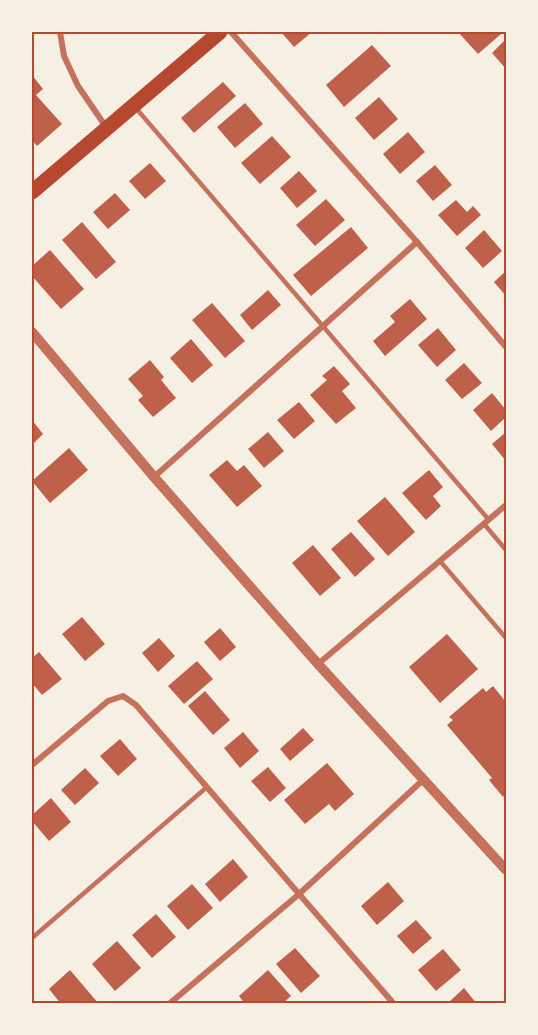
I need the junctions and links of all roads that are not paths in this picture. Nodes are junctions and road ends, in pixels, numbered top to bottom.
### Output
1 (60, 32) edge
2 (220, 32) edge
3 (231, 32) edge
4 (134, 105) junction
5 (106, 128) junction
6 (33, 187) edge
7 (417, 242) junction
8 (324, 325) junction
9 (32, 332) edge
10 (507, 348) edge
11 (154, 477) junction
12 (507, 505) edge
13 (486, 522) junction
14 (507, 550) edge
15 (440, 561) junction
16 (507, 638) edge
17 (318, 664) junction
18 (32, 765) edge
19 (423, 780) junction
20 (207, 787) junction
21 (507, 870) edge
22 (298, 895) junction
23 (32, 938) edge
24 (169, 1004) edge
25 (394, 1004) edge

1 - 5 street
2 - 4 main road
3 - 7 street
4 - 5 main road
4 - 8 lane
5 - 6 main road
7 - 8 street
7 - 10 street
8 - 11 street
8 - 13 lane
9 - 11 street
11 - 17 street
12 - 13 street
13 - 14 lane
13 - 15 street
15 - 16 lane
15 - 17 street
17 - 19 street
18 - 20 street
19 - 21 street
19 - 22 street
20 - 22 street
20 - 23 lane
22 - 24 street
22 - 25 street

